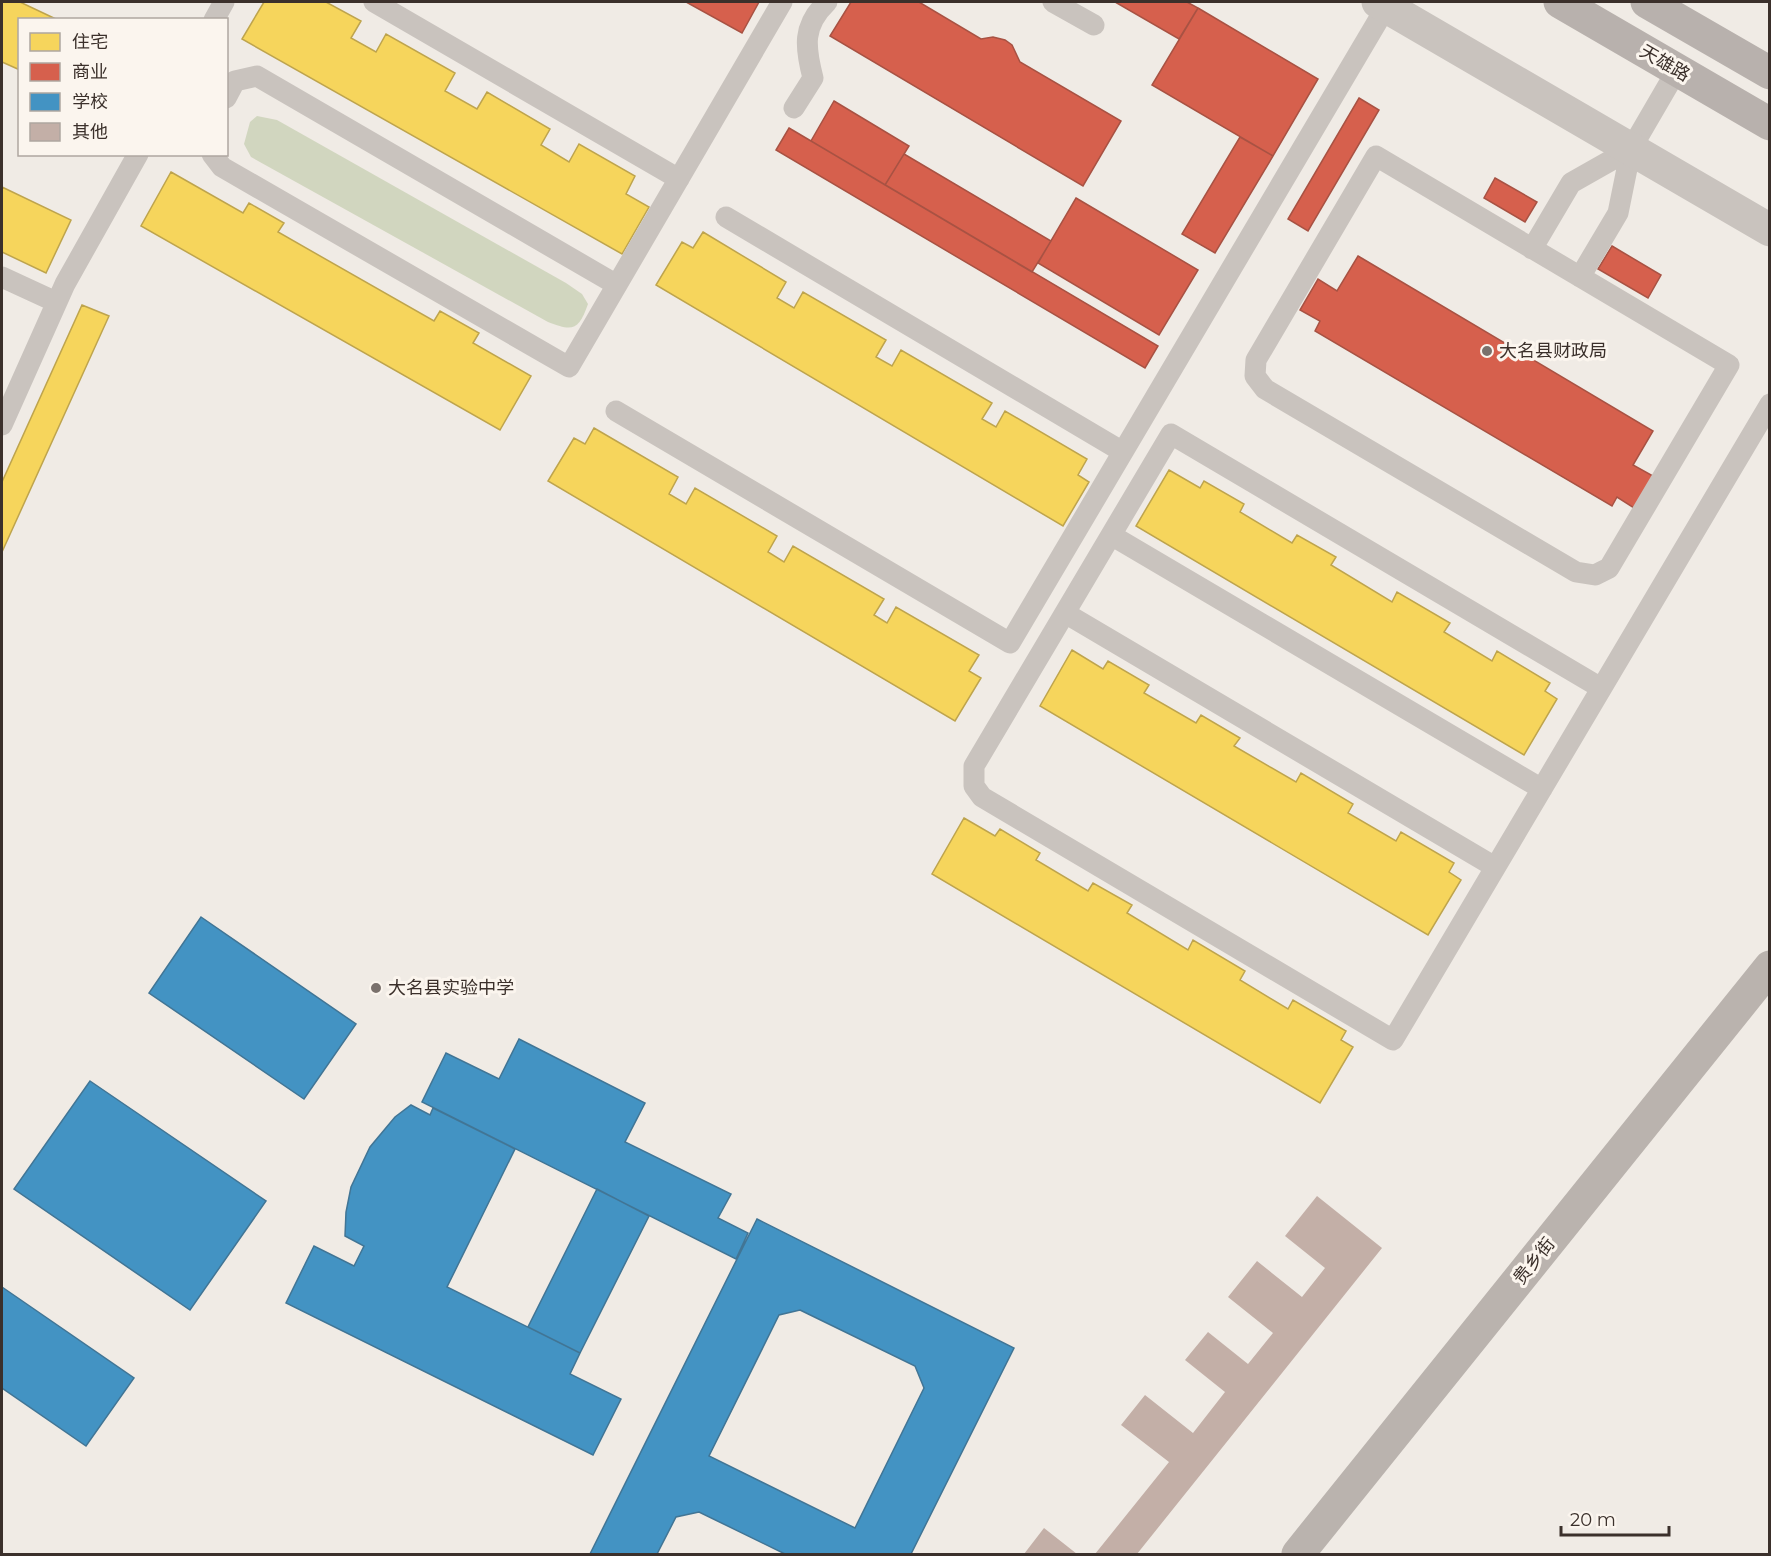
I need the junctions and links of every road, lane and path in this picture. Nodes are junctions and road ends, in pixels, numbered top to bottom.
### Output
1 (224, 2) edge
2 (374, 2) edge
3 (782, 2) edge
4 (827, 2) edge
5 (1053, 2) edge
6 (1560, 2) edge
7 (1647, 2) edge
8 (1382, 4) edge
9 (215, 18) edge
10 (1094, 25) dead end
11 (1677, 70) junction
12 (1770, 73) edge
13 (228, 94) edge
14 (794, 108) dead end
15 (1770, 123) edge
16 (1630, 149) junction
17 (137, 156) edge
18 (214, 156) edge
19 (679, 179) junction
20 (726, 217) dead end
21 (1770, 230) edge
22 (1532, 249) junction
23 (2, 277) edge
24 (1581, 277) junction
25 (617, 285) junction
26 (56, 302) junction
27 (1770, 404) edge
28 (616, 411) dead end
29 (2, 425) edge
30 (1123, 452) junction
31 (1111, 535) junction
32 (1065, 613) junction
33 (1601, 688) junction
34 (1542, 789) junction
35 (1495, 867) junction
36 (1770, 967) edge
37 (1298, 1554) edge

1 - 9 lane
2 - 19 lane
3 - 19 lane
4 - 14 lane
5 - 10 lane
6 - 11 main road, 天雄路
7 - 12 main road
8 - 16 street
8 - 30 lane
11 - 15 main road, 天雄路
11 - 16 lane
13 - 25 lane
16 - 21 street
16 - 22 lane
16 - 24 lane
17 - 26 lane
18 - 25 lane
19 - 25 lane
20 - 30 lane
22 - 24 lane
22 - 24 lane
23 - 26 lane
26 - 29 lane
27 - 33 lane
28 - 30 lane
31 - 32 lane
31 - 33 lane
31 - 34 lane
32 - 35 lane
32 - 35 lane
33 - 34 lane
34 - 35 lane
36 - 37 street, 贵乡街

